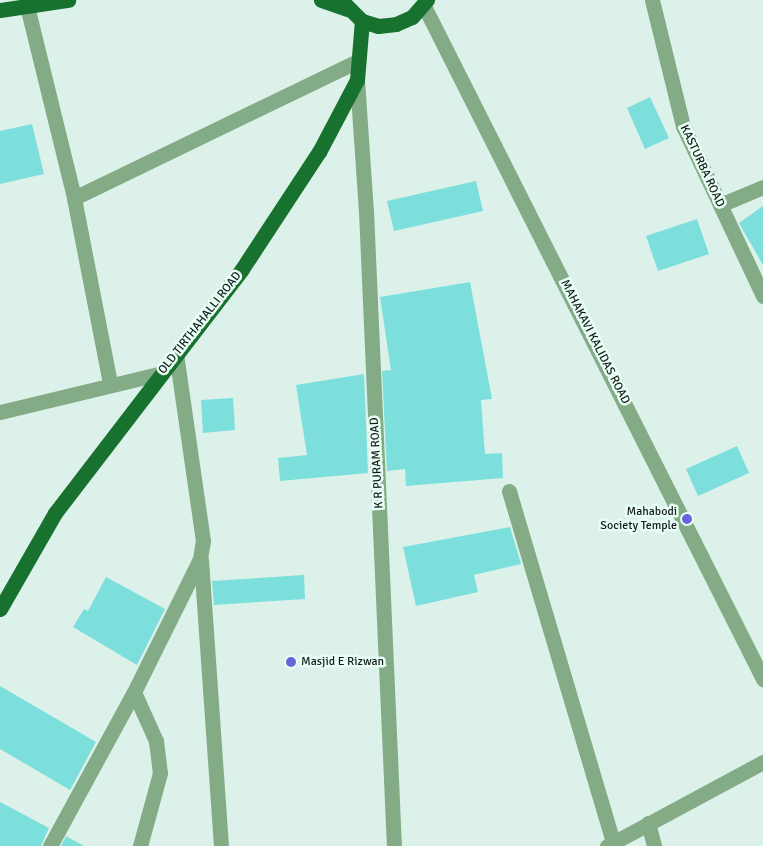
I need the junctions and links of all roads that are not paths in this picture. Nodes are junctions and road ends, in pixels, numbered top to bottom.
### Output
1 (68, 0) edge
2 (321, 0) edge
3 (652, 0) edge
4 (426, 3) edge
5 (344, 5) edge
6 (27, 6) junction
7 (0, 10) edge
8 (362, 21) junction
9 (358, 61) junction
10 (357, 80) junction
11 (763, 187) edge
12 (74, 198) junction
13 (720, 205) junction
14 (763, 296) edge
15 (176, 354) junction
16 (162, 373) junction
17 (110, 383) junction
18 (0, 412) edge
19 (509, 491) dead end
20 (200, 559) junction
21 (0, 609) edge
22 (763, 679) edge
23 (134, 692) junction
24 (763, 762) edge
25 (648, 823) junction
26 (610, 844) edge
27 (50, 846) edge
28 (140, 846) edge
29 (221, 846) edge
30 (394, 846) edge
31 (654, 846) edge

1 - 6 main road
2 - 5 main road
3 - 13 street, KASTURBA ROAD
4 - 8 main road
4 - 22 street, MAHAKAVI KALIDAS ROAD
5 - 8 main road
6 - 7 main road
6 - 12 street
8 - 9 main road, OLD TIRTHAHALLI ROAD
9 - 10 main road, OLD TIRTHAHALLI ROAD
9 - 12 street
10 - 15 main road, OLD TIRTHAHALLI ROAD
10 - 30 street, K R PURAM ROAD
11 - 13 street
12 - 17 street
13 - 14 street, KASTURBA ROAD
15 - 16 main road, OLD TIRTHAHALLI ROAD
15 - 20 street
16 - 17 street
16 - 21 main road, OLD TIRTHAHALLI ROAD
17 - 18 street
19 - 26 street
20 - 23 street
20 - 29 street
23 - 27 street
23 - 28 street
24 - 25 street
25 - 26 street
25 - 31 street

